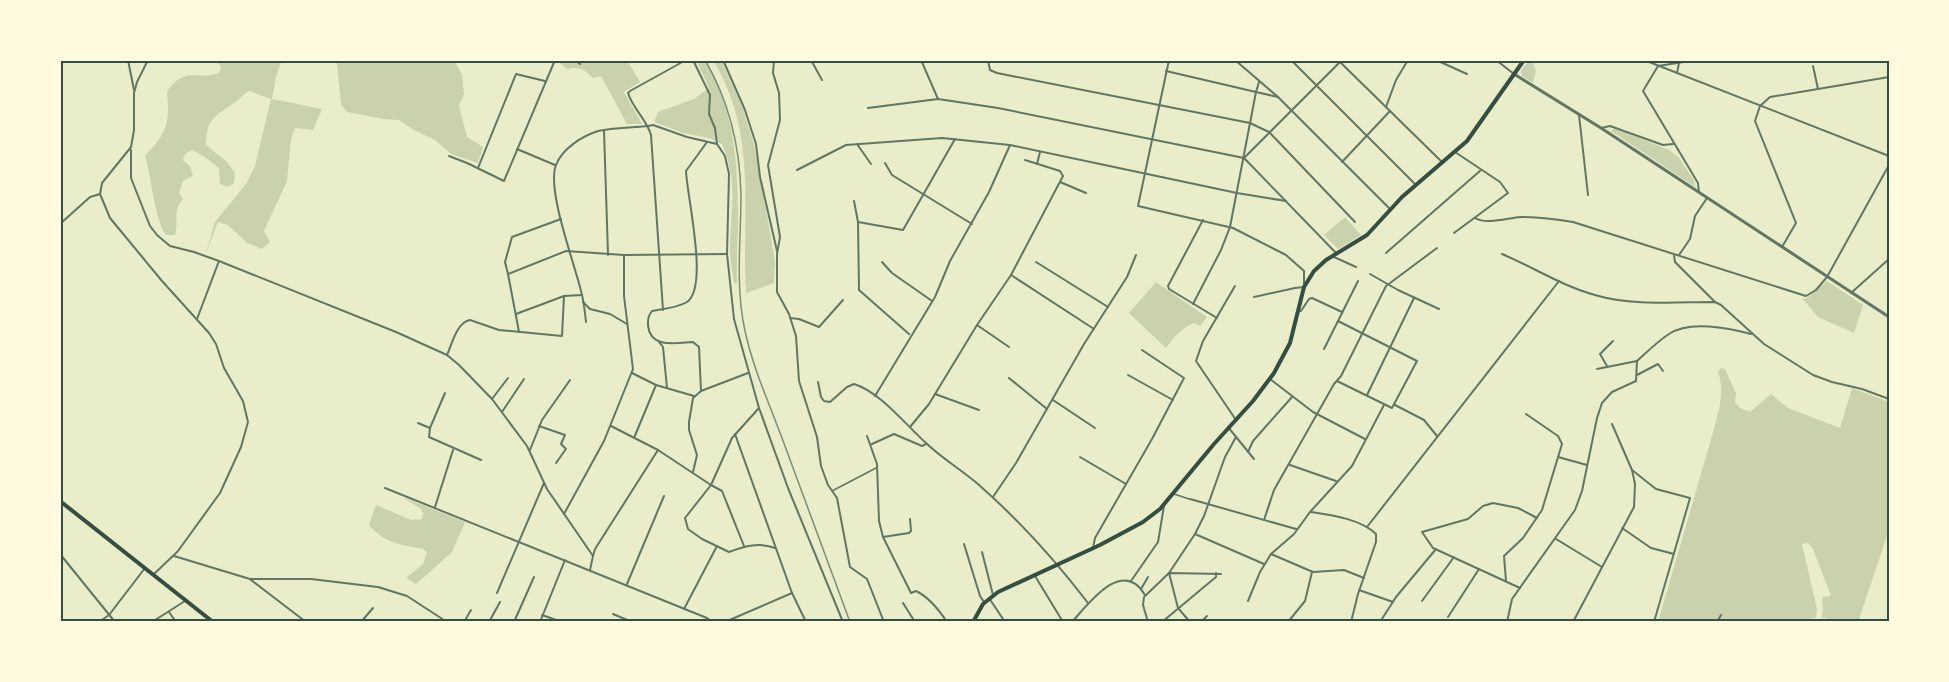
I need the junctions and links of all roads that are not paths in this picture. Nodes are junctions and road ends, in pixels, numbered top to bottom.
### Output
1 (128, 60) edge
2 (148, 60) edge
3 (555, 60) edge
4 (574, 60) edge
5 (686, 60) edge
6 (693, 60) edge
7 (723, 60) edge
8 (811, 60) edge
9 (921, 60) edge
10 (988, 60) edge
11 (1168, 60) edge
12 (1235, 60) edge
13 (1291, 60) edge
14 (1408, 60) edge
15 (1436, 60) edge
16 (1497, 60) edge
17 (1524, 60) edge
18 (1644, 60) edge
19 (1696, 60) edge
20 (774, 61) edge
21 (1340, 61) edge
22 (1679, 63) junction
23 (580, 64) dead end
24 (1658, 66) junction
25 (1813, 66) dead end
26 (1166, 71) junction
27 (1467, 74) dead end
28 (1514, 74) junction
29 (1677, 74) junction
30 (1889, 76) edge
31 (822, 80) dead end
32 (545, 81) junction
33 (1259, 81) junction
34 (1316, 86) junction
35 (1818, 89) junction
36 (1256, 92) junction
37 (134, 93) junction
38 (1278, 97) junction
39 (938, 99) junction
40 (1159, 106) junction
41 (1760, 106) junction
42 (1386, 107) junction
43 (868, 108) dead end
44 (1291, 110) junction
45 (1390, 111) junction
46 (1579, 114) junction
47 (1250, 123) junction
48 (648, 126) junction
49 (1601, 128) junction
50 (604, 130) junction
51 (1269, 132) junction
52 (1366, 136) junction
53 (955, 140) junction
54 (1152, 140) junction
55 (707, 142) junction
56 (717, 144) junction
57 (857, 144) junction
58 (1673, 144) junction
59 (1010, 145) junction
60 (131, 147) junction
61 (517, 149) junction
62 (1040, 152) junction
63 (1455, 152) junction
64 (449, 156) dead end
65 (1889, 156) edge
66 (1244, 158) junction
67 (1025, 160) dead end
68 (1342, 162) junction
69 (885, 163) dead end
70 (871, 164) dead end
71 (1037, 164) junction
72 (1443, 164) junction
73 (555, 165) junction
74 (1889, 165) edge
75 (478, 168) junction
76 (797, 170) dead end
77 (1481, 170) junction
78 (1145, 174) junction
79 (1060, 182) junction
80 (1417, 185) junction
81 (1086, 193) dead end
82 (1237, 193) junction
83 (1699, 193) junction
84 (100, 194) junction
85 (924, 195) junction
86 (1588, 195) dead end
87 (1707, 198) junction
88 (854, 201) dead end
89 (1288, 201) junction
90 (1391, 210) junction
91 (1475, 218) junction
92 (561, 219) junction
93 (1203, 220) junction
94 (858, 222) junction
95 (1355, 222) dead end
96 (60, 224) edge
97 (972, 224) junction
98 (1230, 227) junction
99 (1454, 233) dead end
100 (1782, 247) junction
101 (1437, 248) dead end
102 (569, 251) junction
103 (660, 254) junction
104 (696, 254) junction
105 (727, 254) junction
106 (777, 254) junction
107 (1337, 254) junction
108 (1386, 254) dead end
109 (1502, 254) dead end
110 (1674, 254) junction
111 (608, 255) junction
112 (624, 255) junction
113 (1136, 255) dead end
114 (1679, 255) junction
115 (1332, 256) junction
116 (1889, 259) edge
117 (219, 261) junction
118 (882, 262) dead end
119 (1036, 262) dead end
120 (1356, 267) dead end
121 (508, 274) junction
122 (1370, 274) dead end
123 (1011, 275) junction
124 (1827, 277) junction
125 (1358, 281) dead end
126 (1559, 281) junction
127 (1388, 284) junction
128 (1235, 286) dead end
129 (1304, 288) junction
130 (1851, 293) junction
131 (564, 296) junction
132 (582, 296) junction
133 (1254, 297) dead end
134 (1414, 298) junction
135 (843, 300) dead end
136 (932, 301) junction
137 (583, 302) junction
138 (1715, 302) junction
139 (1193, 304) junction
140 (1108, 307) junction
141 (1439, 309) dead end
142 (663, 310) junction
143 (1298, 311) junction
144 (1342, 312) junction
145 (516, 314) junction
146 (1889, 317) edge
147 (790, 318) junction
148 (1217, 318) junction
149 (197, 319) junction
150 (1338, 321) junction
151 (586, 322) dead end
152 (627, 324) junction
153 (977, 325) junction
154 (1094, 329) junction
155 (519, 332) junction
156 (1362, 333) junction
157 (1751, 334) junction
158 (910, 335) junction
159 (658, 341) junction
160 (1613, 341) dead end
161 (1009, 347) dead end
162 (1390, 348) junction
163 (1324, 349) dead end
164 (1142, 350) dead end
165 (447, 355) junction
166 (1637, 361) junction
167 (1607, 366) junction
168 (1597, 369) dead end
169 (632, 371) junction
170 (1664, 372) dead end
171 (748, 373) junction
172 (1128, 375) dead end
173 (1637, 375) junction
174 (508, 378) dead end
175 (1009, 378) dead end
176 (524, 379) dead end
177 (1270, 379) junction
178 (570, 380) dead end
179 (1337, 381) junction
180 (818, 382) dead end
181 (656, 385) junction
182 (668, 388) junction
183 (700, 391) junction
184 (445, 393) dead end
185 (934, 394) junction
186 (694, 396) junction
187 (875, 396) junction
188 (1292, 396) junction
189 (1366, 396) junction
190 (492, 399) junction
191 (1889, 399) edge
192 (1053, 400) junction
193 (1173, 400) junction
194 (1384, 405) junction
195 (1394, 407) junction
196 (759, 408) junction
197 (1047, 409) junction
198 (979, 410) dead end
199 (502, 412) junction
200 (1526, 414) dead end
201 (1317, 415) junction
202 (1236, 420) junction
203 (418, 423) dead end
204 (1612, 424) dead end
205 (540, 426) junction
206 (610, 426) junction
207 (910, 427) junction
208 (430, 428) junction
209 (1095, 428) dead end
210 (1228, 428) junction
211 (735, 434) junction
212 (867, 436) dead end
213 (1437, 436) junction
214 (1236, 437) junction
215 (634, 438) junction
216 (1365, 439) junction
217 (926, 444) junction
218 (870, 445) junction
219 (453, 449) junction
220 (530, 450) junction
221 (658, 450) junction
222 (1248, 452) junction
223 (1080, 457) dead end
224 (1558, 457) junction
225 (1254, 459) dead end
226 (481, 460) dead end
227 (556, 464) dead end
228 (1290, 465) junction
229 (1587, 465) junction
230 (877, 468) junction
231 (1632, 470) junction
232 (693, 472) junction
233 (1336, 481) junction
234 (544, 483) junction
235 (711, 484) junction
236 (1126, 484) junction
237 (385, 488) dead end
238 (832, 491) junction
239 (1173, 494) junction
240 (664, 496) dead end
241 (993, 498) junction
242 (1190, 499) joint
243 (60, 501) edge
244 (1165, 504) junction
245 (1208, 505) junction
246 (435, 507) junction
247 (1310, 512) junction
248 (564, 514) junction
249 (1537, 518) junction
250 (910, 519) dead end
251 (1264, 520) junction
252 (1367, 527) junction
253 (1622, 528) junction
254 (1298, 529) junction
255 (1195, 534) junction
256 (883, 537) junction
257 (1556, 539) junction
258 (519, 542) junction
259 (964, 544) dead end
260 (717, 546) junction
261 (744, 546) junction
262 (775, 548) junction
263 (1093, 548) junction
264 (1436, 549) junction
265 (982, 552) dead end
266 (60, 554) edge
267 (1271, 554) junction
268 (1674, 554) junction
269 (174, 556) junction
270 (593, 556) junction
271 (1454, 557) junction
272 (565, 560) junction
273 (1058, 564) junction
274 (1264, 564) junction
275 (1602, 567) junction
276 (145, 568) junction
277 (1479, 569) junction
278 (590, 570) junction
279 (1312, 571) junction
280 (1168, 573) junction
281 (1216, 573) junction
282 (1221, 574) dead end
283 (153, 575) junction
284 (1034, 575) junction
285 (534, 577) dead end
286 (1148, 577) dead end
287 (1364, 578) junction
288 (250, 579) junction
289 (1131, 581) junction
290 (1506, 581) junction
291 (627, 585) junction
292 (1520, 588) junction
293 (1141, 589) junction
294 (1359, 590) junction
295 (497, 593) dead end
296 (792, 593) junction
297 (1145, 595) junction
298 (991, 597) junction
299 (186, 601) junction
300 (1248, 601) dead end
301 (1422, 601) dead end
302 (500, 602) dead end
303 (984, 602) junction
304 (1393, 602) junction
305 (903, 603) dead end
306 (1088, 603) junction
307 (373, 608) dead end
308 (1178, 608) junction
309 (684, 609) junction
310 (471, 610) dead end
311 (168, 612) junction
312 (613, 614) dead end
313 (109, 615) junction
314 (542, 615) junction
315 (1721, 615) dead end
316 (1207, 616) dead end
317 (1448, 617) dead end
318 (442, 621) edge
319 (99, 622) edge
320 (115, 622) edge
321 (152, 622) edge
322 (176, 622) edge
323 (213, 622) edge
324 (306, 622) edge
325 (360, 622) edge
326 (447, 622) edge
327 (464, 622) edge
328 (489, 622) edge
329 (514, 622) edge
330 (540, 622) edge
331 (562, 622) edge
332 (632, 622) edge
333 (712, 622) edge
334 (725, 622) edge
335 (806, 622) edge
336 (843, 622) edge
337 (884, 622) edge
338 (915, 622) edge
339 (946, 622) edge
340 (973, 622) edge
341 (1005, 622) edge
342 (1064, 622) edge
343 (1072, 622) edge
344 (1148, 622) edge
345 (1162, 622) edge
346 (1190, 622) edge
347 (1201, 622) edge
348 (1288, 622) edge
349 (1352, 622) edge
350 (1380, 622) edge
351 (1508, 622) edge
352 (1573, 622) edge
353 (1654, 622) edge
354 (1717, 622) edge

1 - 37 street
2 - 37 street
3 - 32 street
4 - 23 street
5 - 48 street
6 - 56 street
7 - 106 street
8 - 31 street
9 - 39 street
10 - 40 street
11 - 26 street
12 - 33 street
13 - 34 street
14 - 42 street
15 - 27 street
16 - 28 street
17 - 28 main road
18 - 24 street
19 - 22 street
20 - 106 street
21 - 34 street
21 - 42 street
22 - 24 street
22 - 29 street
24 - 29 street
24 - 58 street
25 - 35 street
26 - 36 street
26 - 40 street
28 - 46 street
28 - 63 main road
29 - 41 street
30 - 35 street
32 - 61 street
32 - 75 street
33 - 36 street
33 - 38 street
34 - 44 street
34 - 52 street
35 - 41 street
36 - 38 street
36 - 47 street
37 - 60 street
38 - 44 street
39 - 43 street
39 - 54 street
40 - 47 street
40 - 54 street
41 - 65 street
41 - 100 street
42 - 45 street
44 - 51 street
44 - 68 street
45 - 52 street
45 - 72 street
46 - 49 street
46 - 86 street
47 - 51 street
47 - 66 street
48 - 50 street
48 - 55 street
48 - 103 street
49 - 58 street
49 - 83 street
50 - 73 street
50 - 111 street
51 - 66 street
51 - 95 street
52 - 68 street
52 - 80 street
53 - 57 street
53 - 59 street
53 - 85 street
54 - 66 street
54 - 78 street
55 - 56 street
55 - 104 street
56 - 105 street
57 - 70 street
57 - 76 street
58 - 83 street
59 - 62 street
59 - 97 street
60 - 84 street
60 - 117 street
61 - 73 street
61 - 75 street
62 - 71 street
62 - 78 street
63 - 72 main road
63 - 77 street
64 - 75 street
66 - 82 street
66 - 89 street
67 - 71 street
68 - 90 street
69 - 85 street
71 - 79 street
72 - 80 main road
73 - 92 street
74 - 124 street
77 - 91 street
77 - 108 street
78 - 82 street
78 - 93 street
79 - 81 street
79 - 123 street
80 - 90 main road
82 - 89 street
82 - 98 street
83 - 87 street
84 - 96 street
84 - 149 street
85 - 94 street
85 - 97 street
87 - 100 street
87 - 114 street
88 - 94 street
89 - 107 street
90 - 107 main road
91 - 99 street
91 - 110 street
92 - 102 street
92 - 121 street
93 - 98 street
93 - 139 street
94 - 158 street
97 - 136 street
98 - 129 street
98 - 139 street
100 - 124 street
101 - 127 street
102 - 111 street
102 - 121 street
102 - 132 street
103 - 104 street
103 - 112 street
103 - 142 street
104 - 105 street
104 - 142 street
105 - 171 street
106 - 147 street
107 - 115 main road
109 - 126 street
110 - 114 street
110 - 138 street
111 - 112 street
112 - 152 street
113 - 140 street
114 - 124 street
115 - 120 street
115 - 129 main road
116 - 130 street
117 - 149 street
117 - 165 street
118 - 136 street
119 - 140 street
121 - 145 street
122 - 127 street
123 - 153 street
123 - 154 street
124 - 130 street
125 - 144 street
126 - 138 street
126 - 213 street
127 - 134 street
127 - 156 street
128 - 148 street
129 - 133 street
129 - 143 main road
130 - 146 street
131 - 132 street
131 - 145 street
131 - 155 street
132 - 137 street
134 - 141 street
134 - 162 street
135 - 147 street
136 - 158 street
137 - 151 street
137 - 152 street
138 - 157 street
139 - 148 street
140 - 154 street
142 - 159 street
143 - 144 street
143 - 177 main road
144 - 150 street
145 - 155 street
147 - 238 street
148 - 202 street
149 - 269 street
150 - 156 street
150 - 163 street
152 - 169 street
153 - 161 street
153 - 185 street
154 - 192 street
155 - 165 street
156 - 162 street
156 - 179 street
157 - 166 street
157 - 191 street
158 - 187 street
159 - 182 street
159 - 183 street
160 - 167 street
162 - 189 street
162 - 195 street
164 - 193 street
165 - 190 street
166 - 167 street
166 - 173 street
167 - 168 street
169 - 181 street
169 - 206 street
170 - 173 street
171 - 183 street
171 - 196 street
172 - 193 street
173 - 229 street
174 - 190 street
175 - 197 street
176 - 199 street
177 - 188 street
177 - 202 main road
178 - 205 street
179 - 189 street
179 - 201 street
180 - 187 street
181 - 182 street
181 - 215 street
182 - 186 street
183 - 186 street
184 - 208 street
185 - 198 street
185 - 207 street
186 - 232 street
187 - 207 street
188 - 201 street
188 - 222 street
189 - 194 street
190 - 199 street
192 - 197 street
192 - 209 street
193 - 236 street
194 - 195 street
194 - 216 street
195 - 213 street
196 - 211 street
196 - 336 street
197 - 241 street
199 - 220 street
200 - 224 street
201 - 216 street
201 - 228 street
202 - 210 main road
203 - 208 street
204 - 231 street
205 - 220 street
205 - 227 street
206 - 215 street
206 - 248 street
207 - 217 street
208 - 219 street
210 - 214 street
210 - 239 main road
211 - 235 street
211 - 262 street
212 - 218 street
213 - 252 street
214 - 222 street
214 - 245 street
215 - 221 street
216 - 233 street
217 - 218 street
217 - 241 street
218 - 230 street
219 - 226 street
219 - 246 street
220 - 234 street
221 - 232 street
221 - 270 street
222 - 225 street
223 - 236 street
224 - 229 street
224 - 249 street
228 - 233 street
228 - 251 street
229 - 257 street
230 - 238 street
230 - 256 street
231 - 253 street
231 - 268 street
232 - 235 street
233 - 247 street
234 - 248 street
234 - 258 street
235 - 260 street
235 - 261 street
236 - 263 street
237 - 246 street
238 - 337 street
239 - 242 street
239 - 244 main road
240 - 291 street
241 - 273 street
242 - 245 street
243 - 276 main road
244 - 263 main road
244 - 289 street
245 - 251 street
245 - 255 street
246 - 258 street
247 - 252 street
247 - 254 street
248 - 270 street
249 - 264 street
249 - 290 street
250 - 256 street
251 - 254 street
252 - 287 street
253 - 268 street
253 - 275 street
254 - 267 street
255 - 274 street
255 - 280 street
256 - 339 street
257 - 275 street
257 - 292 street
258 - 272 street
258 - 295 street
259 - 303 street
260 - 261 street
260 - 309 street
261 - 262 street
262 - 296 street
263 - 273 main road
264 - 271 street
264 - 304 street
265 - 298 street
266 - 313 street
267 - 274 street
267 - 279 street
268 - 353 street
269 - 283 street
269 - 288 street
270 - 278 street
271 - 277 street
271 - 301 street
272 - 278 street
272 - 314 street
273 - 284 main road
273 - 306 street
274 - 300 street
275 - 352 street
276 - 283 main road
276 - 313 street
277 - 290 street
277 - 317 street
278 - 291 street
279 - 287 street
279 - 348 street
280 - 281 street
280 - 297 street
280 - 308 street
281 - 282 street
281 - 308 street
283 - 299 main road
284 - 298 main road
284 - 342 street
285 - 329 street
286 - 293 street
287 - 294 street
288 - 318 street
288 - 324 street
289 - 293 street
289 - 306 street
290 - 292 street
291 - 309 street
292 - 351 street
293 - 297 street
294 - 304 street
294 - 349 street
296 - 334 street
296 - 335 street
297 - 344 street
298 - 303 main road
298 - 341 street
299 - 311 street
299 - 323 main road
302 - 328 street
303 - 340 main road
304 - 350 street
305 - 338 street
306 - 343 street
307 - 325 street
308 - 345 street
308 - 346 street
309 - 333 street
310 - 327 street
311 - 321 street
311 - 322 street
312 - 332 street
313 - 319 street
313 - 320 street
314 - 330 street
314 - 331 street
315 - 354 street
316 - 347 street
318 - 326 street

